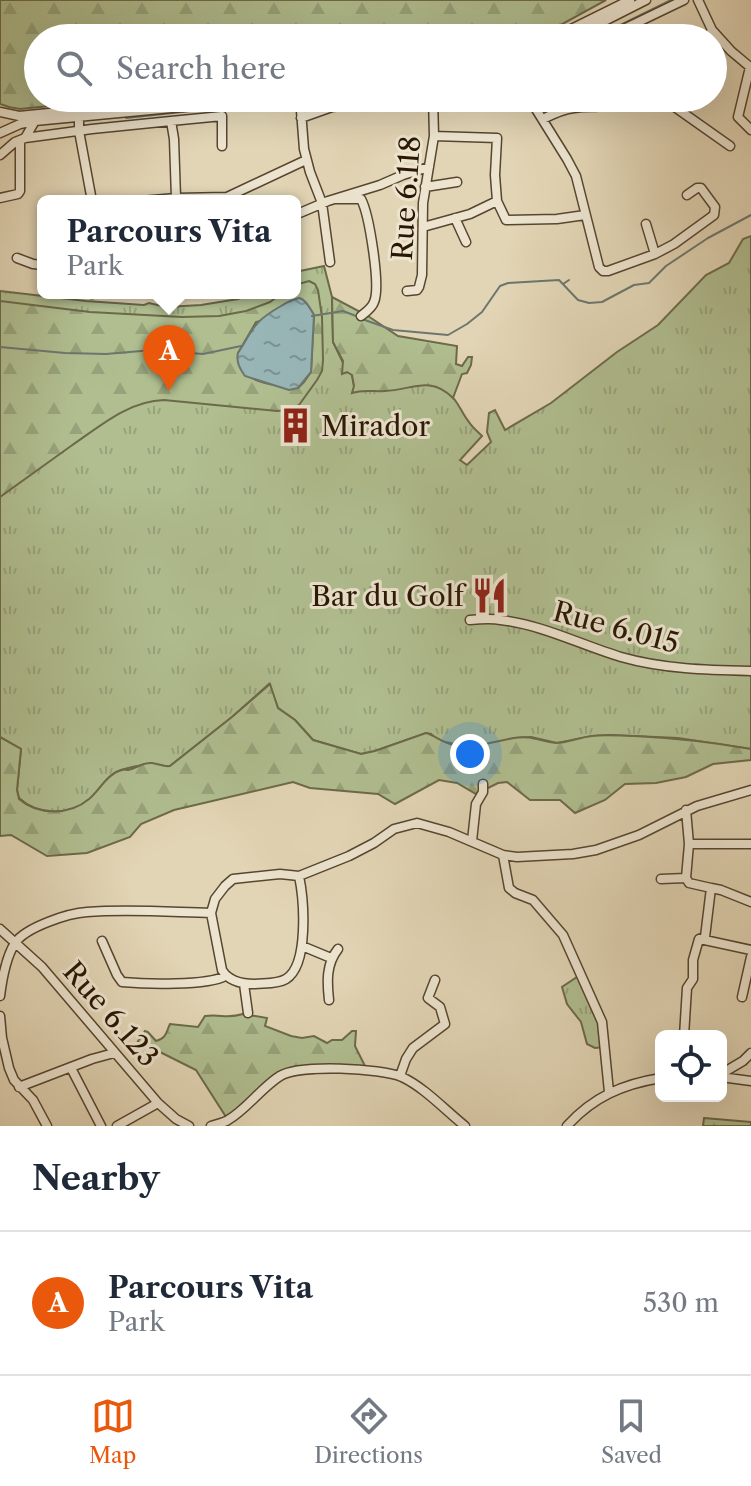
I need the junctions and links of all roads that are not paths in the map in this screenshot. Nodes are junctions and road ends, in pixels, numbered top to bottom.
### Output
1 (630, 0) edge
2 (646, 0) edge
3 (684, 0) edge
4 (698, 0) edge
5 (581, 24) edge
6 (599, 24) edge
7 (635, 24) edge
8 (706, 24) edge
9 (727, 48) edge
10 (0, 112) edge
11 (59, 112) edge
12 (122, 112) edge
13 (301, 112) edge
14 (318, 112) edge
15 (433, 112) edge
16 (538, 112) edge
17 (559, 112) edge
18 (682, 112) edge
19 (79, 115) junction
20 (301, 118) junction
21 (543, 119) junction
22 (35, 121) junction
23 (171, 121) junction
24 (751, 130) edge
25 (79, 131) junction
26 (0, 133) edge
27 (434, 136) junction
28 (22, 139) junction
29 (222, 146) dead end
30 (730, 146) dead end
31 (0, 155) edge
32 (306, 160) junction
33 (429, 167) junction
34 (457, 182) dead end
35 (425, 187) junction
36 (91, 195) edge
37 (176, 195) edge
38 (231, 195) edge
39 (687, 195) dead end
40 (0, 198) edge
41 (337, 199) junction
42 (497, 201) junction
43 (322, 203) junction
44 (301, 212) edge
45 (585, 215) junction
46 (455, 218) junction
47 (646, 224) dead end
48 (423, 227) junction
49 (466, 242) dead end
50 (655, 254) junction
51 (17, 258) dead end
52 (330, 262) dead end
53 (37, 264) edge
54 (407, 291) dead end
55 (361, 316) dead end
56 (470, 620) dead end
57 (751, 671) edge
58 (483, 784) dead end
59 (751, 790) edge
60 (686, 810) junction
61 (472, 841) junction
62 (689, 844) junction
63 (751, 844) edge
64 (503, 855) junction
65 (299, 876) junction
66 (686, 878) junction
67 (661, 879) dead end
68 (711, 888) junction
69 (751, 902) edge
70 (211, 913) junction
71 (0, 929) edge
72 (699, 939) junction
73 (102, 941) dead end
74 (16, 943) junction
75 (302, 946) junction
76 (338, 949) dead end
77 (751, 950) edge
78 (751, 957) edge
79 (331, 958) junction
80 (225, 976) junction
81 (435, 980) dead end
82 (244, 984) junction
83 (0, 996) edge
84 (742, 997) dead end
85 (329, 1000) dead end
86 (248, 1013) dead end
87 (0, 1016) edge
88 (684, 1030) edge
89 (114, 1053) junction
90 (751, 1053) edge
91 (71, 1068) junction
92 (727, 1071) edge
93 (400, 1076) junction
94 (727, 1076) edge
95 (655, 1079) edge
96 (751, 1081) edge
97 (19, 1087) junction
98 (609, 1092) junction
99 (158, 1103) junction
100 (47, 1126) edge
101 (101, 1126) edge
102 (117, 1126) edge
103 (189, 1126) edge
104 (211, 1126) edge
105 (465, 1126) edge
106 (567, 1126) edge

1 - 5 street
2 - 6 street
3 - 7 street
4 - 8 street
9 - 24 street
10 - 11 street
12 - 19 street
13 - 20 street
14 - 20 street
15 - 27 street, Rue 6.118
16 - 21 street
17 - 21 street
18 - 30 street
19 - 22 street
19 - 25 street
20 - 32 street
21 - 45 street
22 - 26 street
22 - 28 street
23 - 25 street
23 - 29 street
23 - 37 street
25 - 28 street
25 - 36 street
27 - 33 street, Rue 6.118
27 - 42 street
28 - 31 street
28 - 40 street
32 - 38 street
32 - 43 street
33 - 35 street, Rue 6.118
33 - 41 street
34 - 35 street
35 - 48 street, Rue 6.118
39 - 50 street
41 - 43 street
41 - 55 street
42 - 45 street
42 - 46 street
43 - 44 street
43 - 52 street
45 - 50 street
46 - 48 street
46 - 49 street
47 - 50 street
48 - 54 street, Rue 6.118
51 - 53 street
56 - 57 street, Rue 6.015
58 - 61 street
59 - 60 street
60 - 62 street
60 - 64 street
61 - 64 street
61 - 65 street
62 - 63 street
62 - 66 street
64 - 98 street
65 - 70 street
65 - 75 street
66 - 67 street
66 - 68 street
68 - 69 street
68 - 72 street
70 - 74 street
70 - 80 street
71 - 74 street, Rue 6.123
72 - 77 street
72 - 88 street
73 - 80 street
74 - 83 street
74 - 89 street, Rue 6.123
75 - 79 street
75 - 82 street
76 - 79 street
78 - 84 street
79 - 85 street
80 - 82 street
81 - 93 street
82 - 86 street
87 - 97 street
89 - 91 street
89 - 99 street, Rue 6.123
90 - 92 street
91 - 97 street
91 - 101 street
93 - 104 street
93 - 105 street
94 - 96 street
95 - 98 street
97 - 100 street
98 - 106 street
99 - 102 street
99 - 103 street, Rue 6.123

